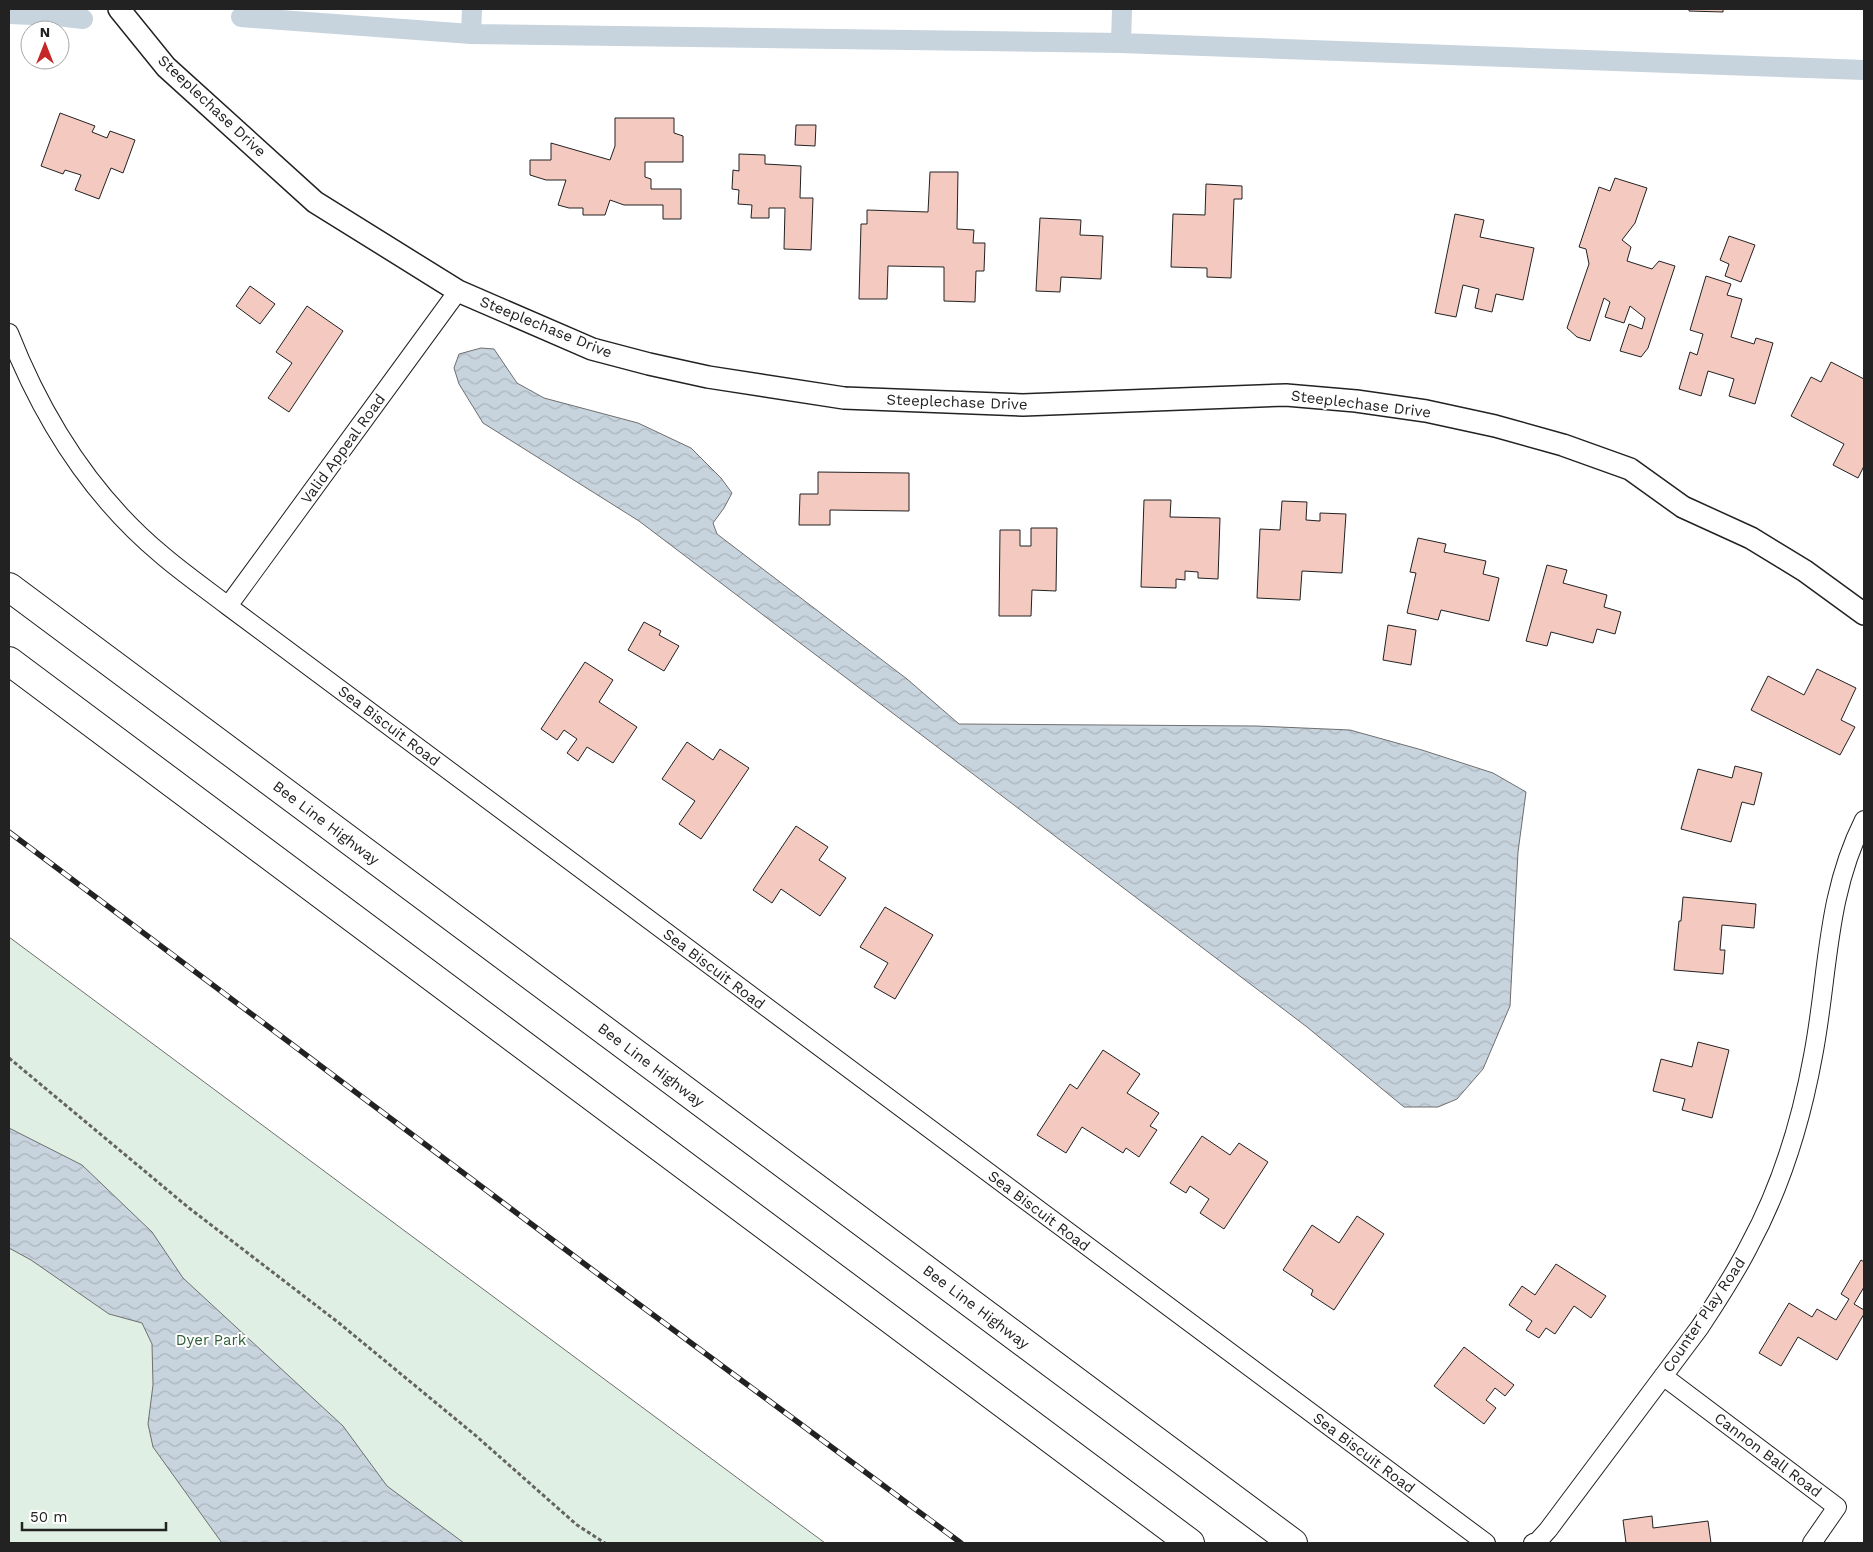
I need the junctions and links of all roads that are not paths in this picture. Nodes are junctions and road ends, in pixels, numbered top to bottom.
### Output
1 (119, 9) edge
2 (458, 291) junction
3 (9, 333) edge
4 (9, 587) edge
5 (228, 606) junction
6 (1864, 614) edge
7 (9, 662) edge
8 (1864, 820) edge
9 (1664, 1376) junction
10 (1190, 1543) edge
11 (1293, 1543) edge
12 (1486, 1543) edge
13 (1533, 1543) edge
14 (1812, 1543) edge

1 - 2 street, Steeplechase Drive
2 - 5 street, Valid Appeal Road
2 - 6 street, Steeplechase Drive
3 - 5 street, Sea Biscuit Road
4 - 11 highway, Bee Line Highway
5 - 12 street, Sea Biscuit Road
7 - 10 highway
8 - 9 street, Counter Play Road
9 - 13 street, Counter Play Road
9 - 14 street, Cannon Ball Road

